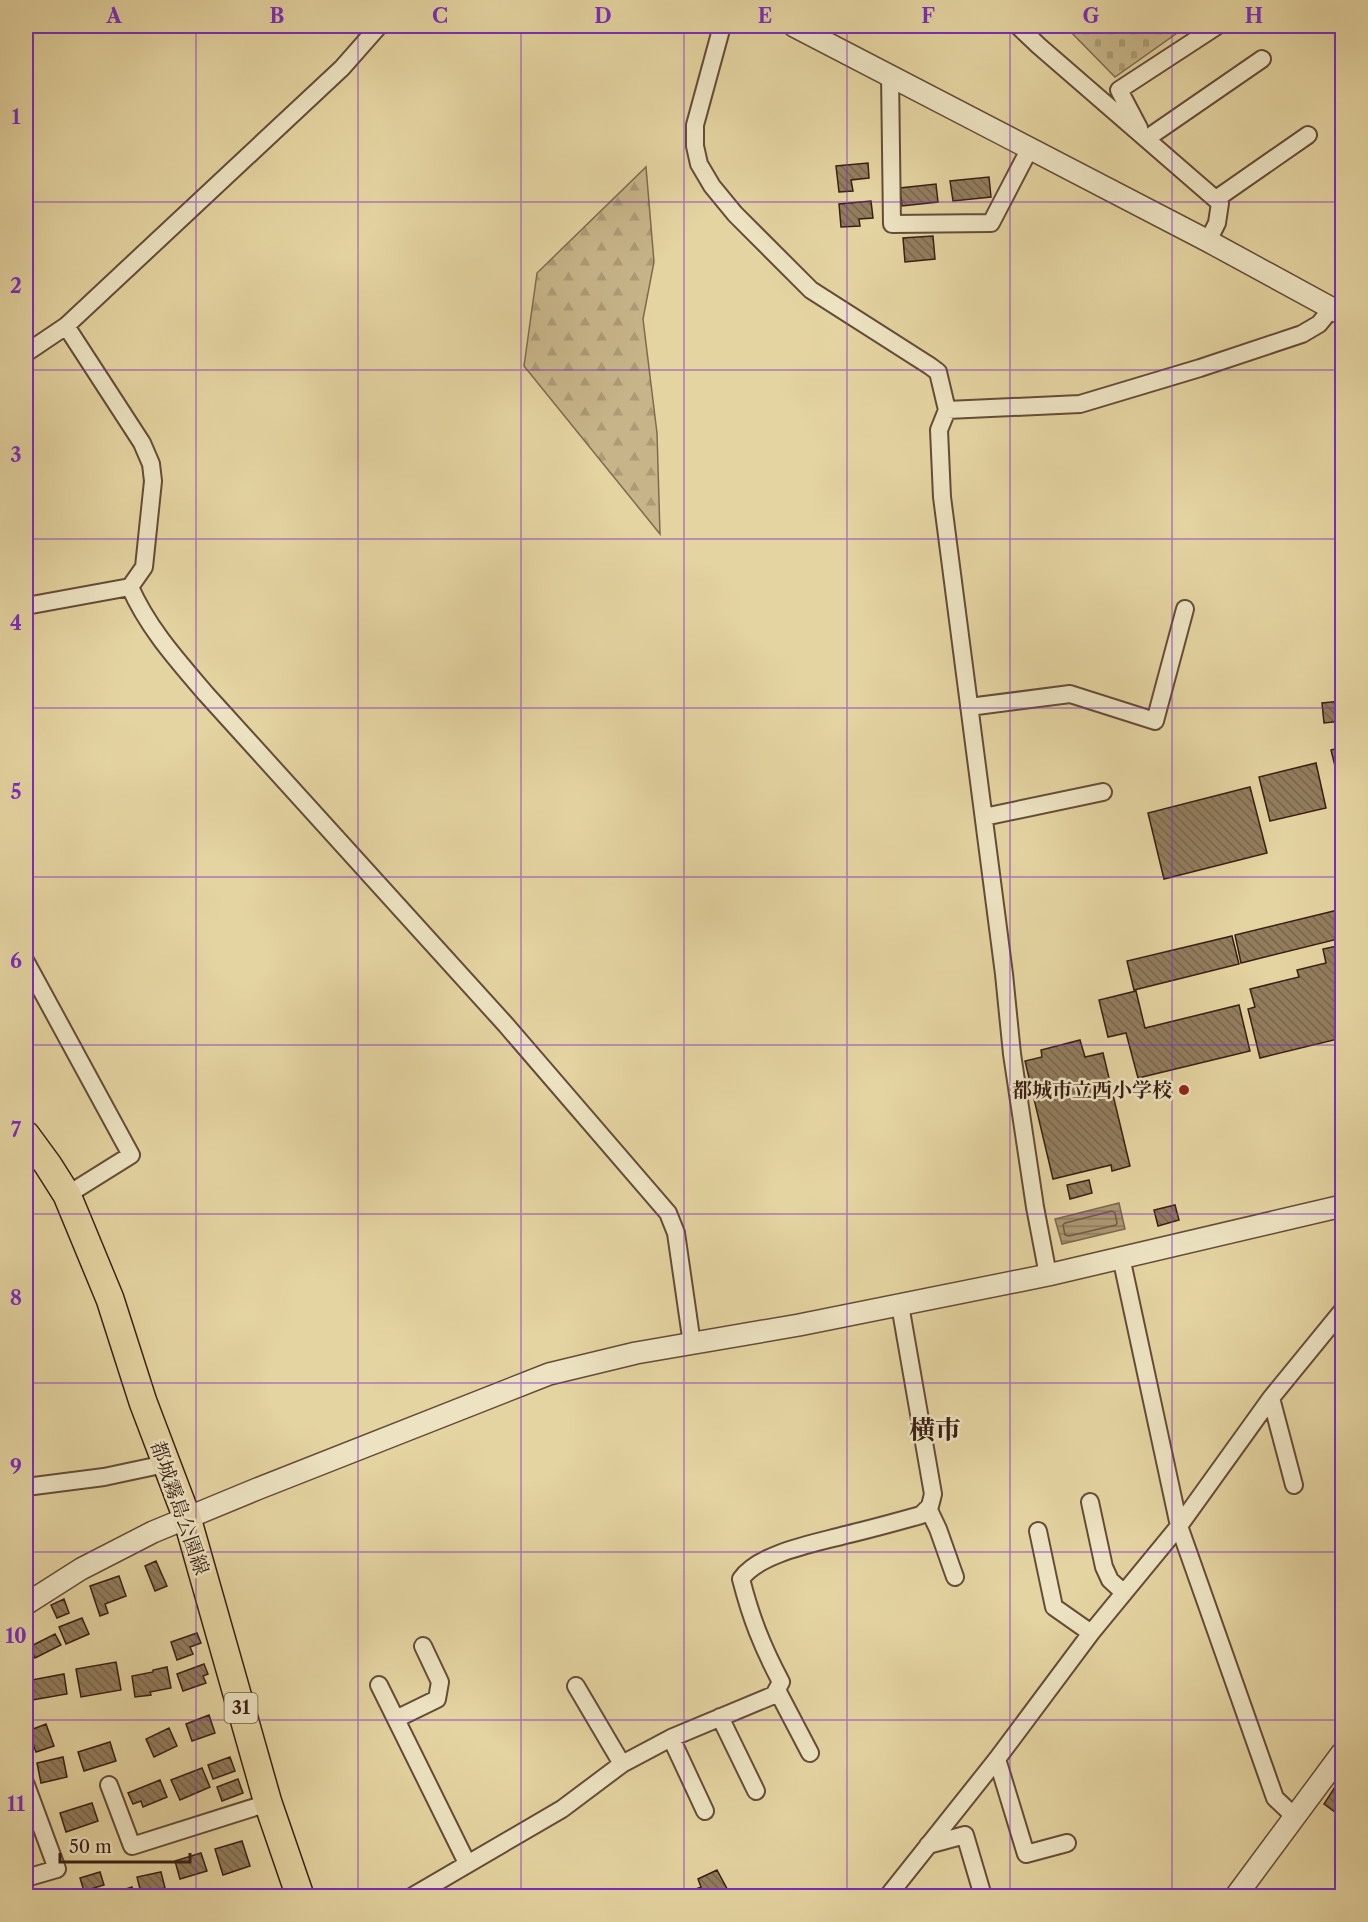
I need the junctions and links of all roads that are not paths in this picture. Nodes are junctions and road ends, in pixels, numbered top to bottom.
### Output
1 (379, 26) edge
2 (722, 26) edge
3 (794, 26) edge
4 (1018, 26) edge
5 (1217, 26) edge
6 (1262, 59) dead end
7 (890, 74) junction
8 (1308, 135) dead end
9 (1145, 138) junction
10 (1030, 148) junction
11 (1216, 199) junction
12 (1208, 241) junction
13 (1337, 311) edge
14 (66, 326) junction
15 (26, 352) edge
16 (946, 410) junction
17 (130, 587) junction
18 (26, 606) edge
19 (1185, 609) dead end
20 (969, 706) junction
21 (1103, 792) dead end
22 (984, 817) junction
23 (26, 962) edge
24 (26, 1135) edge
25 (67, 1195) junction
26 (1342, 1206) edge
27 (1121, 1257) junction
28 (1048, 1275) junction
29 (900, 1305) junction
30 (1342, 1311) edge
31 (692, 1344) junction
32 (1271, 1398) junction
33 (165, 1464) junction
34 (1294, 1485) dead end
35 (26, 1487) edge
36 (1090, 1502) dead end
37 (928, 1508) junction
38 (187, 1518) junction
39 (1179, 1526) junction
40 (1038, 1531) dead end
41 (955, 1577) dead end
42 (1124, 1593) junction
43 (26, 1604) edge
44 (1091, 1633) junction
45 (423, 1646) dead end
46 (379, 1685) dead end
47 (576, 1686) dead end
48 (777, 1690) junction
49 (720, 1717) junction
50 (396, 1719) junction
51 (671, 1738) junction
52 (810, 1753) dead end
53 (997, 1759) junction
54 (1340, 1760) edge
55 (622, 1764) junction
56 (26, 1785) edge
57 (110, 1785) dead end
58 (756, 1791) dead end
59 (268, 1803) junction
60 (705, 1811) dead end
61 (1294, 1816) junction
62 (1067, 1843) dead end
63 (928, 1845) junction
64 (467, 1863) junction
65 (26, 1878) edge
66 (300, 1896) edge
67 (413, 1896) edge
68 (888, 1896) edge
69 (983, 1896) edge
70 (1236, 1896) edge

1 - 14 street
2 - 16 street
3 - 7 street
4 - 9 street
5 - 9 street
6 - 9 street
7 - 10 street
7 - 10 street
8 - 11 street
9 - 11 street
10 - 12 street
11 - 12 street
12 - 13 street
13 - 16 street
14 - 15 street
14 - 17 street
16 - 20 street
17 - 18 street
17 - 31 street
19 - 20 street
20 - 22 street
21 - 22 street
22 - 28 street
23 - 25 street
24 - 25 main road, 都城霧島公園線 / 31
25 - 33 main road, 都城霧島公園線 / 31
26 - 27 street
27 - 28 street
27 - 39 street
28 - 29 street
29 - 31 street
29 - 37 street
30 - 32 street
31 - 38 street
32 - 34 street
32 - 39 street
33 - 35 street
33 - 38 main road, 都城霧島公園線 / 31
36 - 42 street
37 - 41 street
37 - 48 street
38 - 43 street
38 - 59 main road, 都城霧島公園線 / 31
39 - 42 street
39 - 61 street
40 - 44 street
42 - 44 street
44 - 53 street
45 - 50 street
46 - 50 street
47 - 55 street
48 - 49 street
48 - 52 street
49 - 51 street
49 - 58 street
50 - 64 street
51 - 55 street
51 - 60 street
53 - 62 street
53 - 63 street
54 - 61 street
55 - 64 street
56 - 65 street
57 - 59 street
59 - 66 main road, 都城霧島公園線 / 31
61 - 70 street
63 - 68 street
63 - 69 street
64 - 67 street

